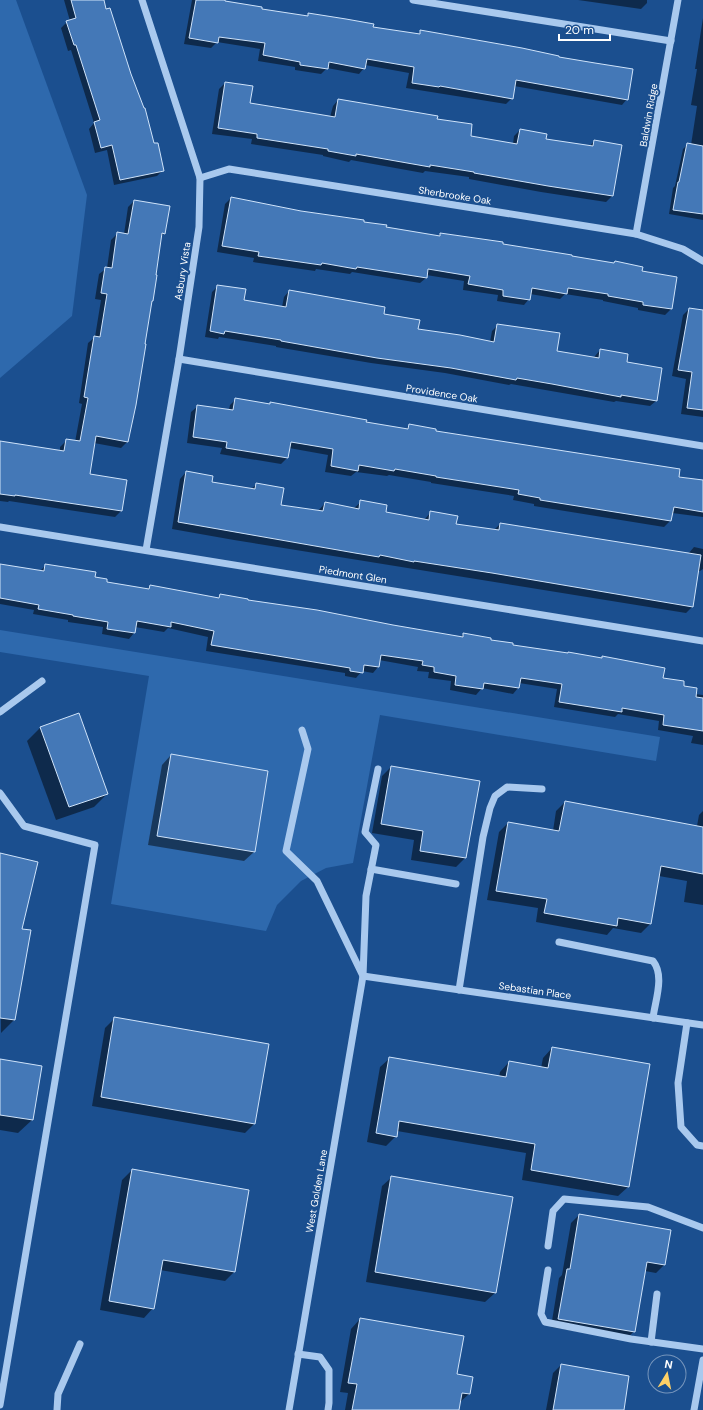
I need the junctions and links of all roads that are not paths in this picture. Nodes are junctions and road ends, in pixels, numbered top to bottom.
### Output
1 (142, 0) edge
2 (413, 0) edge
3 (678, 0) edge
4 (671, 41) junction
5 (200, 178) junction
6 (636, 234) junction
7 (703, 261) edge
8 (179, 359) junction
9 (703, 446) edge
10 (0, 527) edge
11 (146, 550) junction
12 (703, 642) edge
13 (42, 681) dead end
14 (0, 712) edge
15 (302, 730) dead end
16 (378, 769) dead end
17 (542, 789) dead end
18 (0, 793) edge
19 (371, 869) junction
20 (456, 884) dead end
21 (559, 942) dead end
22 (363, 976) junction
23 (458, 990) junction
24 (653, 1018) junction
25 (687, 1022) junction
26 (703, 1025) edge
27 (703, 1146) edge
28 (703, 1228) edge
29 (548, 1246) dead end
30 (548, 1270) dead end
31 (657, 1294) dead end
32 (651, 1342) junction
33 (80, 1344) dead end
34 (703, 1349) edge
35 (298, 1354) junction
36 (703, 1360) edge
37 (2, 1377) edge
38 (0, 1404) edge
39 (57, 1410) edge
40 (289, 1410) edge
41 (328, 1410) edge
42 (694, 1410) edge

1 - 5 street, Asbury Vista
2 - 4 street
3 - 4 street, Baldwin Ridge
4 - 6 street, Baldwin Ridge
5 - 6 street, Sherbrooke Oak
5 - 8 street, Asbury Vista
6 - 7 street, Sherbrooke Oak
8 - 9 street, Providence Oak
8 - 11 street, Asbury Vista
10 - 11 street, Piedmont Glen
11 - 12 street, Piedmont Glen
13 - 14 street
15 - 22 street
16 - 19 street, West Golden Lane
17 - 23 street
18 - 37 street
19 - 20 street
19 - 22 street, West Golden Lane
21 - 24 street
22 - 23 street, Sebastian Place
22 - 35 street, West Golden Lane
23 - 24 street, Sebastian Place
24 - 25 street, Sebastian Place
25 - 26 street, Sebastian Place
25 - 27 street
28 - 29 street
30 - 32 street
31 - 32 street
32 - 34 street
33 - 39 street
35 - 40 street, West Golden Lane
35 - 41 street
36 - 42 street
37 - 38 street

